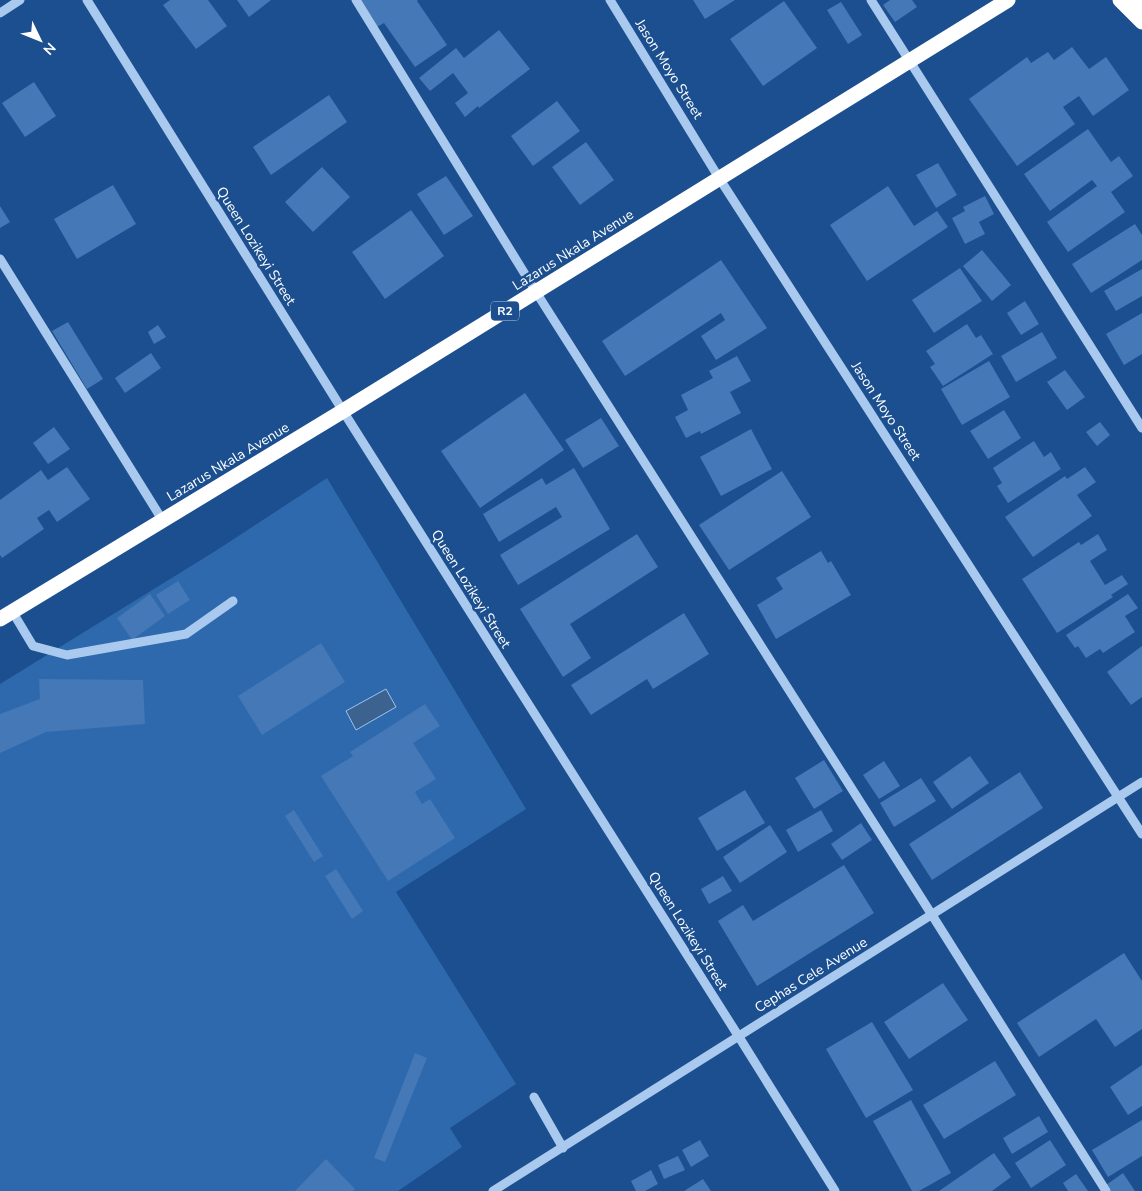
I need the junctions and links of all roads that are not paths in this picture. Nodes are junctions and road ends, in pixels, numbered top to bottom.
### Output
1 (20, 0) edge
2 (87, 0) edge
3 (356, 0) edge
4 (610, 0) edge
5 (871, 0) edge
6 (1008, 0) edge
7 (1120, 0) edge
8 (1137, 0) edge
9 (1142, 9) edge
10 (0, 12) edge
11 (1142, 22) edge
12 (909, 61) junction
13 (720, 178) junction
14 (0, 259) edge
15 (536, 292) junction
16 (343, 411) junction
17 (1142, 428) edge
18 (163, 521) junction
19 (233, 601) dead end
20 (6, 615) edge
21 (1142, 782) edge
22 (1119, 797) junction
23 (1142, 834) edge
24 (932, 915) junction
25 (739, 1037) junction
26 (534, 1097) dead end
27 (562, 1148) junction
28 (494, 1191) edge
29 (834, 1191) edge
30 (1106, 1191) edge

1 - 10 street
2 - 16 street, Queen Lozikeyi Street
3 - 15 street
4 - 13 street, Jason Moyo Street
5 - 12 street
6 - 12 highway, Lazarus Nkala Avenue / R2
7 - 11 highway
8 - 9 highway
12 - 13 highway, Lazarus Nkala Avenue / R2
12 - 17 street
13 - 15 highway, Lazarus Nkala Avenue / R2
13 - 22 street, Jason Moyo Street
14 - 18 street
15 - 16 highway, Lazarus Nkala Avenue / R2
15 - 24 street
16 - 18 highway, Lazarus Nkala Avenue / R2
16 - 25 street, Queen Lozikeyi Street
18 - 20 highway, Lazarus Nkala Avenue / R2
19 - 20 street
21 - 22 street, Cephas Cele Avenue
22 - 23 street, Jason Moyo Street
22 - 24 street, Cephas Cele Avenue
24 - 25 street, Cephas Cele Avenue
24 - 30 street
25 - 27 street, Cephas Cele Avenue
25 - 29 street, Queen Lozikeyi Street
26 - 27 street
27 - 28 street, Cephas Cele Avenue

